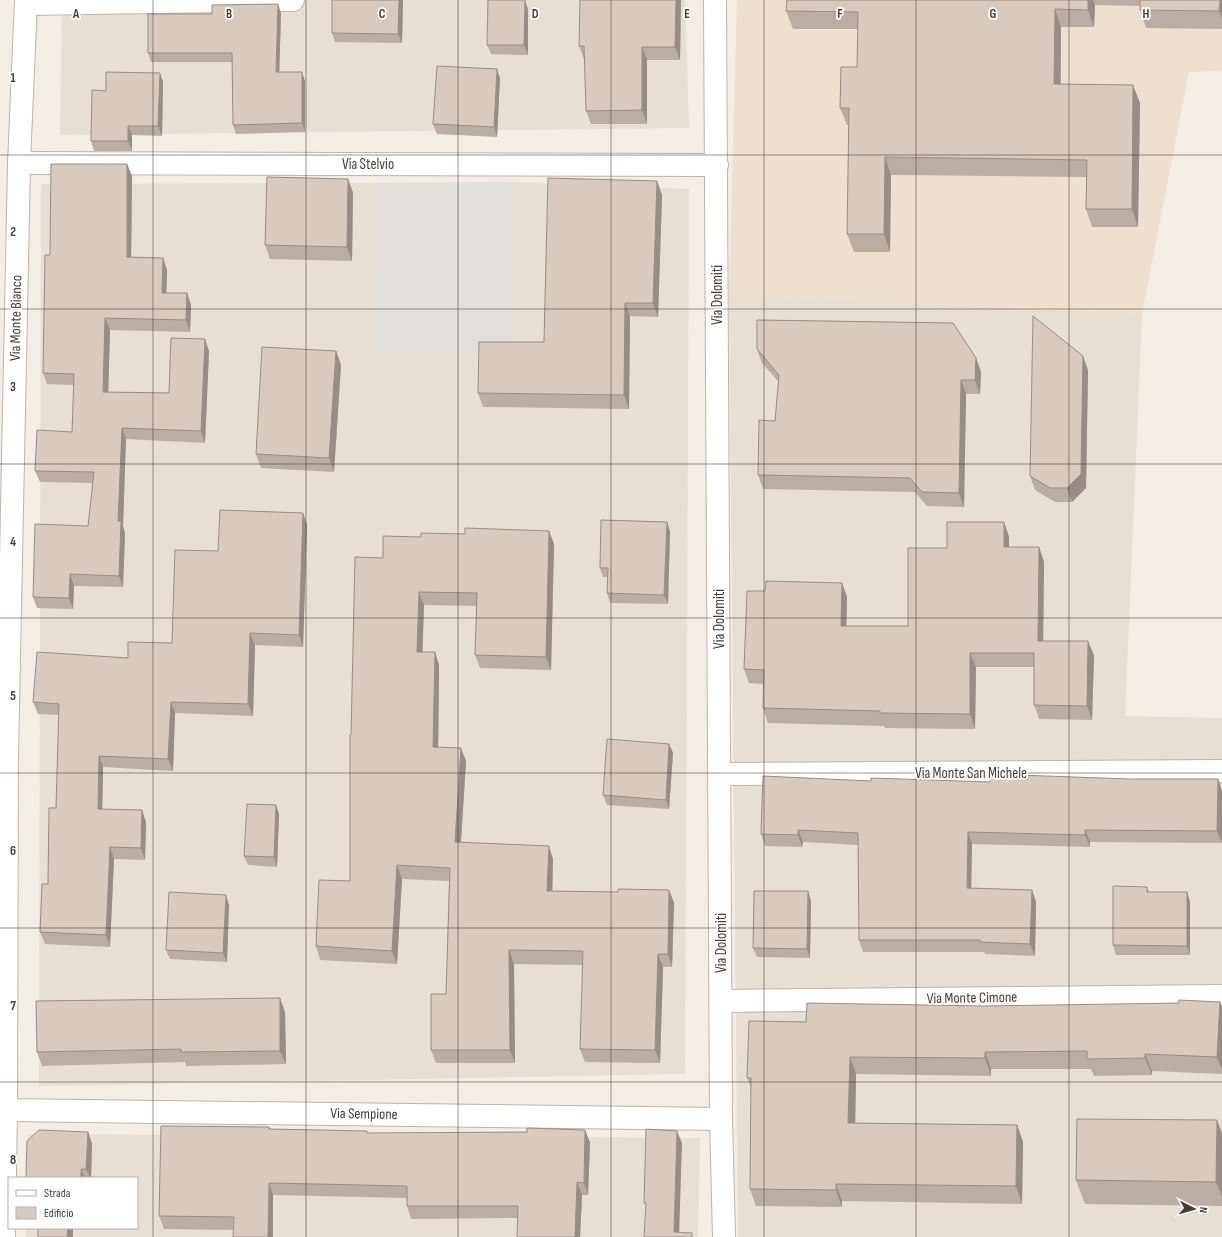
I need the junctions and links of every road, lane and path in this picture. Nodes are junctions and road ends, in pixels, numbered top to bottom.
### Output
1 (293, 0) edge
2 (715, 0) edge
3 (26, 2) edge
4 (18, 164) junction
5 (717, 165) junction
6 (4, 756) edge
7 (1222, 771) edge
8 (720, 774) junction
9 (1222, 996) edge
10 (721, 1001) junction
11 (6, 1110) junction
12 (721, 1119) junction
13 (2, 1234) edge
14 (724, 1237) edge

1 - 3 street
2 - 5 street, Via Dolomiti
3 - 4 street, Via Monte Bianco
4 - 5 street, Via Stelvio
4 - 6 street, Via Monte Bianco
5 - 8 street, Via Dolomiti
6 - 11 street, Via Monte Bianco
7 - 8 street, Via Monte San Michele
8 - 10 street, Via Dolomiti
9 - 10 street, Via Monte Cimone
10 - 12 street, Via Dolomiti
11 - 12 street, Via Sempione
11 - 13 street, Via Monte Bianco
12 - 14 street, Via Dolomiti

